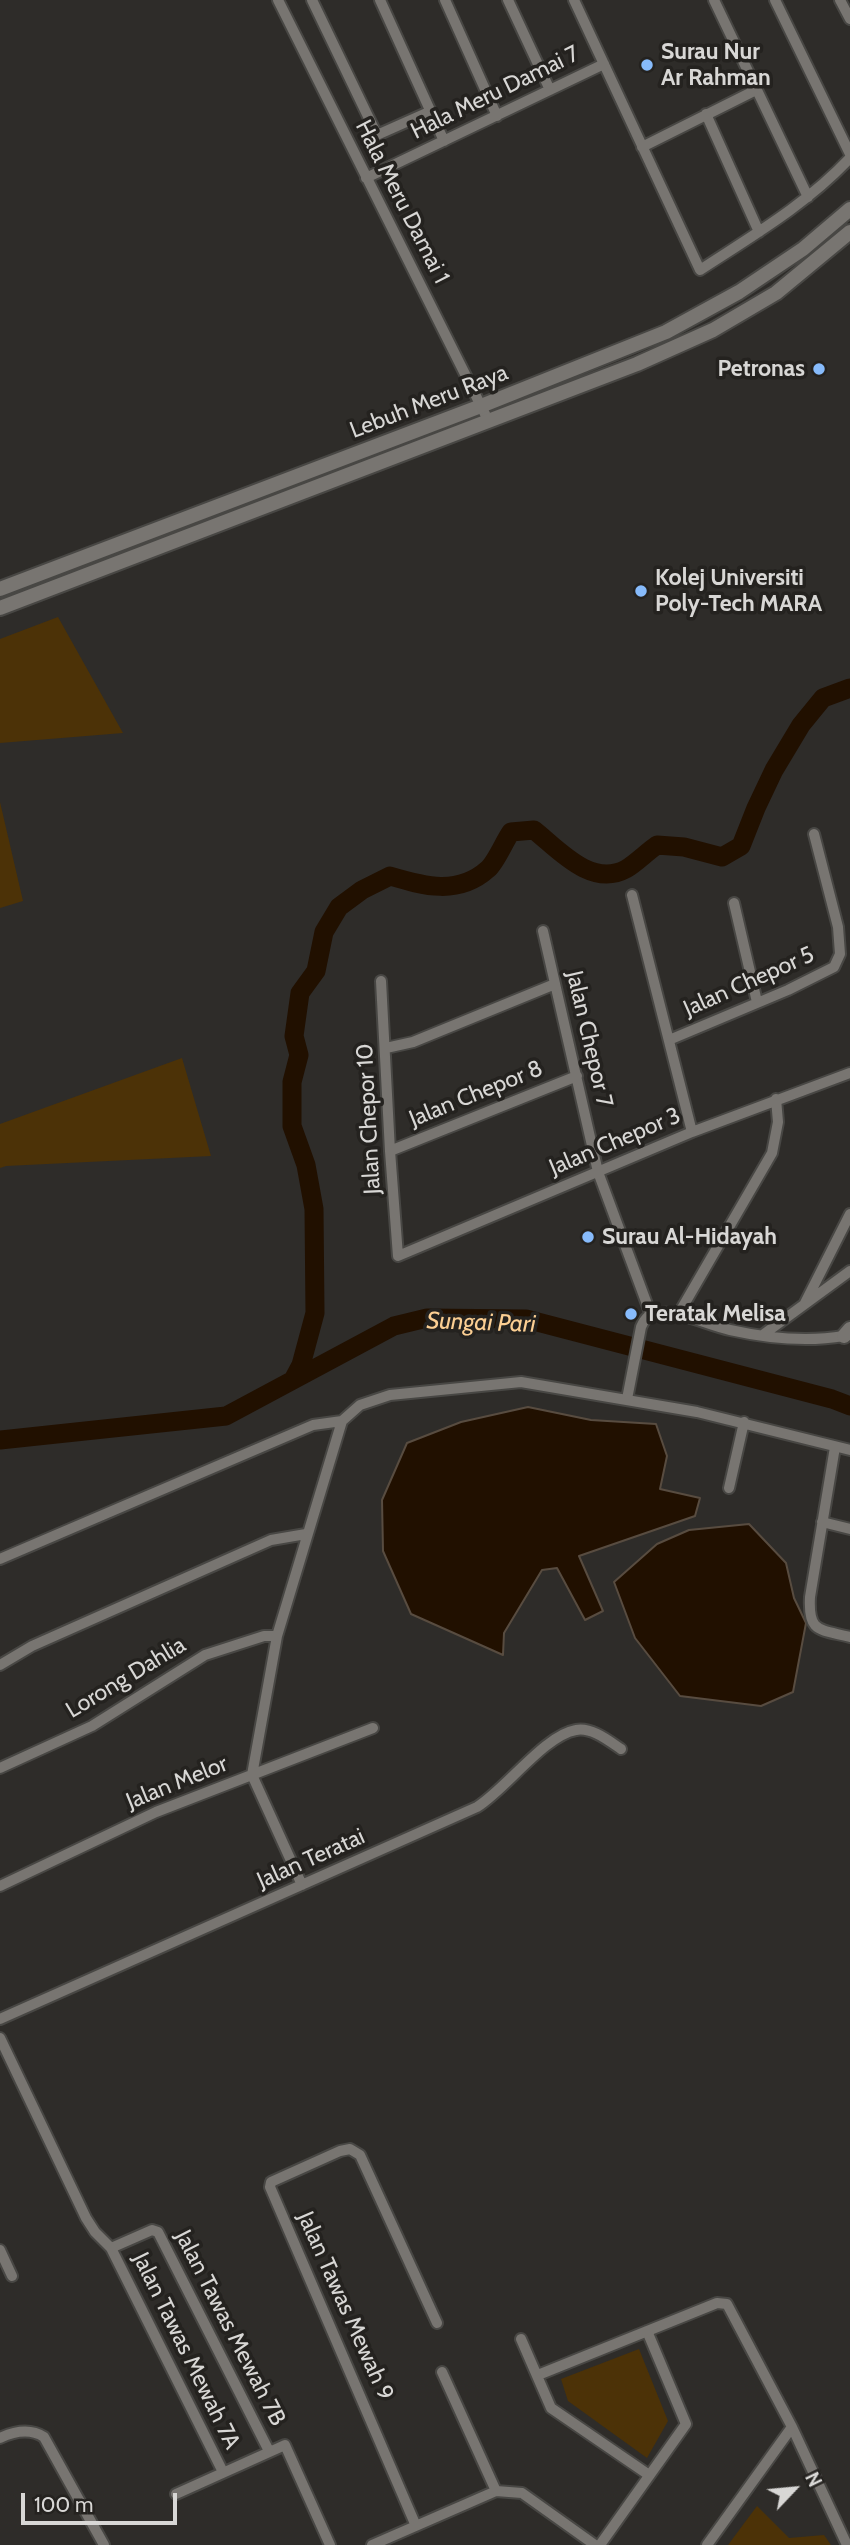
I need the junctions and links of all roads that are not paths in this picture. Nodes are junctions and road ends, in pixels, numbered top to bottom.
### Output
1 (278, 0) edge
2 (312, 0) edge
3 (380, 0) edge
4 (445, 0) edge
5 (508, 0) edge
6 (574, 0) edge
7 (714, 0) edge
8 (775, 0) edge
9 (841, 0) edge
10 (850, 19) edge
11 (604, 64) junction
12 (551, 90) junction
13 (756, 90) junction
14 (431, 111) junction
15 (706, 114) junction
16 (497, 116) junction
17 (444, 141) junction
18 (642, 147) junction
19 (850, 156) edge
20 (366, 178) junction
21 (808, 197) junction
22 (850, 209) edge
23 (759, 232) junction
24 (850, 232) edge
25 (481, 406) junction
26 (489, 422) junction
27 (33, 577) junction
28 (0, 583) edge
29 (0, 590) edge
30 (0, 608) edge
31 (814, 834) dead end
32 (632, 895) dead end
33 (734, 903) dead end
34 (543, 931) dead end
35 (381, 981) dead end
36 (555, 984) junction
37 (757, 1002) junction
38 (669, 1041) junction
39 (386, 1048) junction
40 (850, 1073) edge
41 (577, 1076) junction
42 (776, 1099) junction
43 (692, 1132) junction
44 (390, 1151) junction
45 (598, 1172) junction
46 (850, 1214) edge
47 (398, 1256) joint
48 (850, 1271) edge
49 (804, 1305) junction
50 (651, 1315) junction
51 (678, 1315) junction
52 (848, 1333) edge
53 (764, 1334) junction
54 (627, 1399) junction
55 (342, 1421) junction
56 (744, 1422) junction
57 (835, 1447) junction
58 (850, 1450) edge
59 (729, 1488) dead end
60 (822, 1522) junction
61 (850, 1529) edge
62 (306, 1534) junction
63 (0, 1559) edge
64 (277, 1636) junction
65 (850, 1637) edge
66 (0, 1665) edge
67 (373, 1728) dead end
68 (621, 1749) dead end
69 (0, 1768) edge
70 (252, 1775) junction
71 (302, 1885) junction
72 (0, 1886) edge
73 (0, 2019) edge
74 (0, 2038) edge
75 (111, 2248) junction
76 (0, 2250) edge
77 (12, 2276) dead end
78 (437, 2323) dead end
79 (647, 2331) junction
80 (521, 2339) dead end
81 (442, 2372) dead end
82 (538, 2375) junction
83 (792, 2427) junction
84 (0, 2438) edge
85 (269, 2451) junction
86 (223, 2472) junction
87 (649, 2475) junction
88 (496, 2491) junction
89 (176, 2494) dead end
90 (416, 2526) junction
91 (104, 2545) edge
92 (330, 2545) edge
93 (372, 2545) edge
94 (597, 2545) edge
95 (707, 2545) edge
96 (847, 2545) edge

1 - 20 street, Hala Meru Damai 1
2 - 14 street
3 - 14 street
4 - 16 street
5 - 12 street
6 - 11 street
7 - 13 street
8 - 19 street
9 - 10 street
11 - 12 street, Hala Meru Damai 7
11 - 18 street
12 - 16 street, Hala Meru Damai 7
13 - 15 street
13 - 21 street
14 - 17 street
15 - 18 street
15 - 23 street
16 - 17 street, Hala Meru Damai 7
17 - 20 street, Hala Meru Damai 7
18 - 23 street
19 - 21 street
20 - 25 street, Hala Meru Damai 1
21 - 23 street
22 - 25 main road, Lebuh Meru Raya
24 - 26 main road, Lebuh Meru Raya
25 - 26 street, Hala Meru Damai 1
25 - 27 main road, Lebuh Meru Raya
26 - 30 main road, Lebuh Meru Raya
27 - 28 main road
27 - 29 main road, Lebuh Meru Raya
31 - 37 street, Jalan Chepor 5
32 - 38 street
33 - 37 street
34 - 36 street, Jalan Chepor 7
35 - 39 street, Jalan Chepor 10
36 - 39 street
36 - 41 street, Jalan Chepor 7
37 - 38 street, Jalan Chepor 5
38 - 43 street
39 - 44 street, Jalan Chepor 10
40 - 42 street, Jalan Chepor 3
41 - 44 street, Jalan Chepor 8
41 - 45 street, Jalan Chepor 7
42 - 43 street, Jalan Chepor 3
42 - 51 street
43 - 45 street, Jalan Chepor 3
44 - 47 street, Jalan Chepor 10
45 - 47 street, Jalan Chepor 3
45 - 50 street, Jalan Chepor 7
46 - 49 street
48 - 49 street
49 - 53 street
50 - 51 street
50 - 54 street
51 - 53 street
52 - 53 street
54 - 55 street
54 - 56 street
55 - 62 street
55 - 63 street
56 - 57 street
56 - 59 street
57 - 58 street
57 - 60 street
60 - 61 street
60 - 65 street
62 - 64 street
62 - 66 street
64 - 69 street, Lorong Dahlia
64 - 70 street
67 - 70 street, Jalan Melor
68 - 71 street, Jalan Teratai
70 - 71 street
70 - 72 street, Jalan Melor
71 - 73 street, Jalan Teratai
74 - 75 street, Jalan Tawas Mewah 7A
75 - 85 street, Jalan Tawas Mewah 7B
75 - 86 street, Jalan Tawas Mewah 7A
76 - 77 street
78 - 90 street, Jalan Tawas Mewah 9
79 - 82 street
79 - 83 street
79 - 87 street
80 - 82 street
81 - 88 street
82 - 87 street
83 - 95 street
83 - 96 street
84 - 91 street
85 - 86 street
85 - 92 street
86 - 89 street
87 - 94 street
88 - 90 street
88 - 94 street
90 - 93 street

